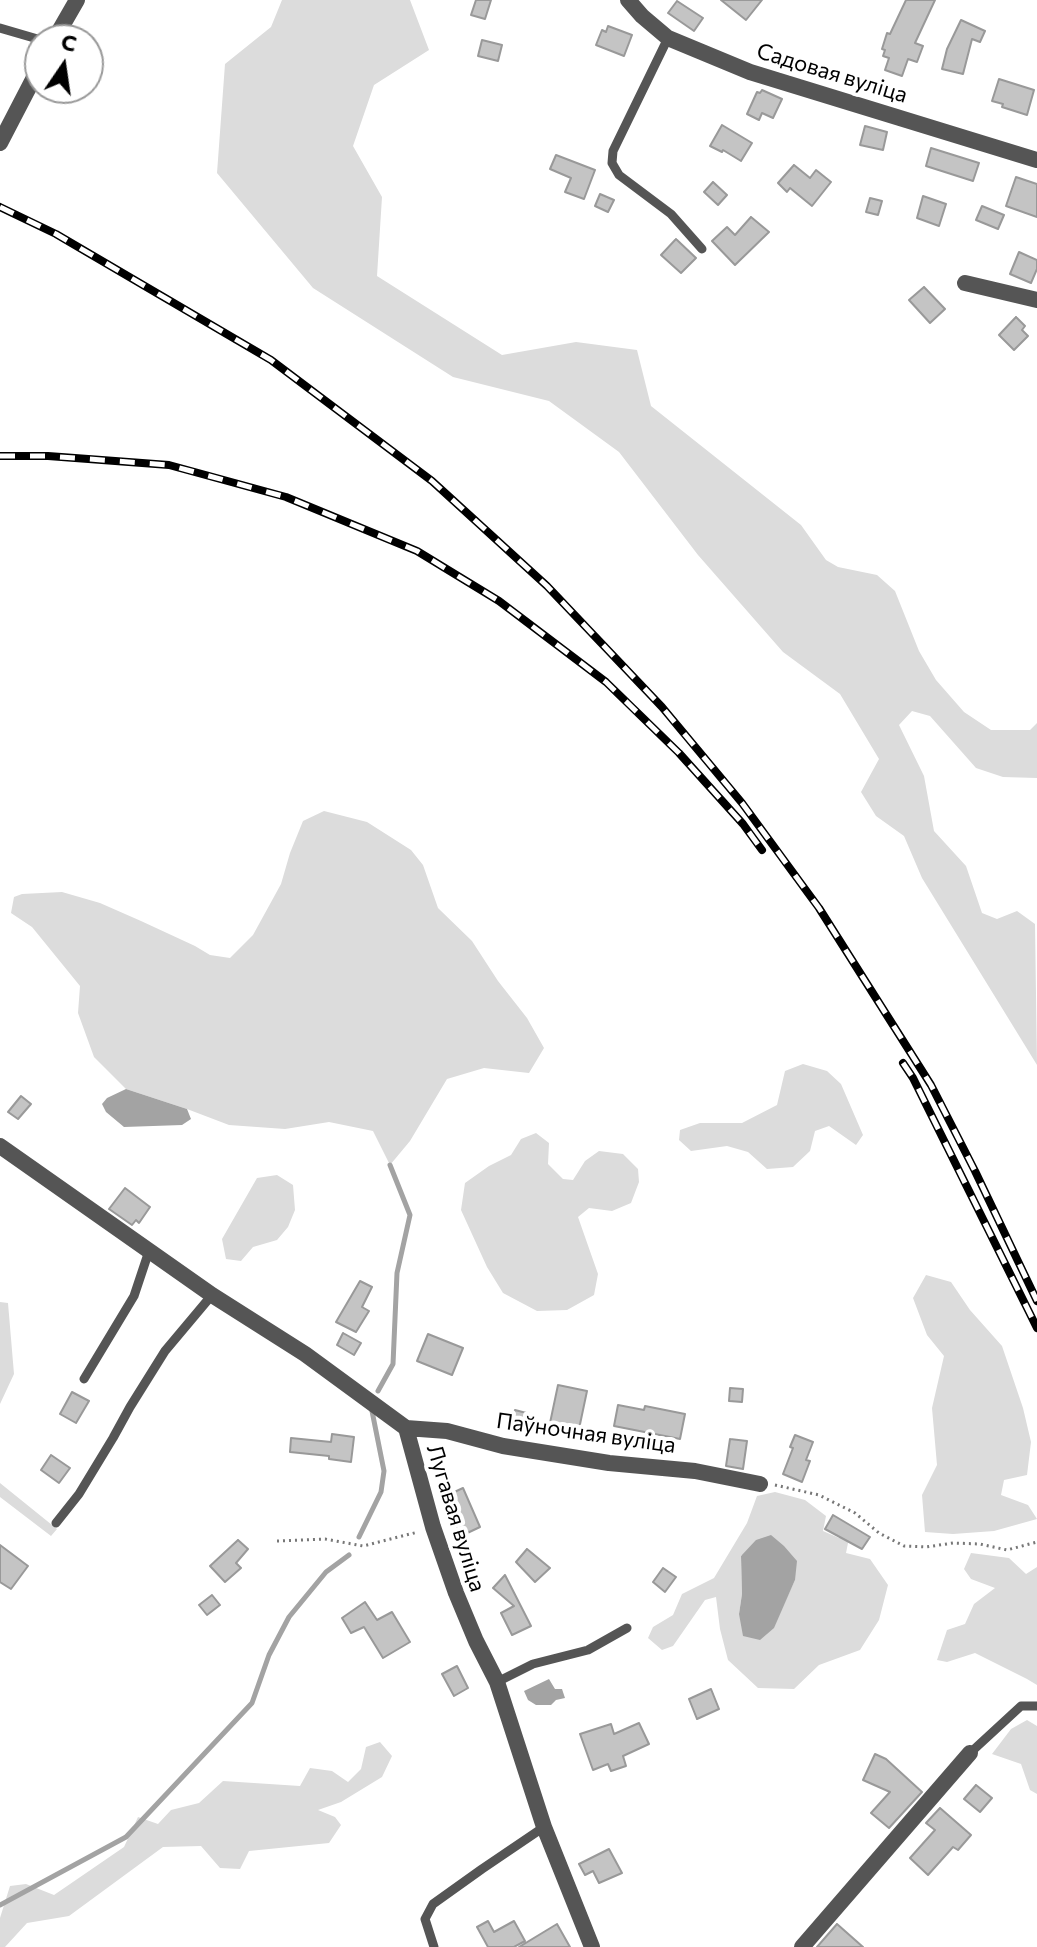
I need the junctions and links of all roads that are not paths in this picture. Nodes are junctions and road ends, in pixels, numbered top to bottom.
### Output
1 (77, 0) edge
2 (628, 0) edge
3 (63, 24) edge
4 (0, 28) edge
5 (24, 35) edge
6 (668, 38) junction
7 (24, 97) edge
8 (0, 143) edge
9 (1037, 160) edge
10 (702, 249) dead end
11 (965, 283) dead end
12 (1037, 300) edge
13 (0, 1146) edge
14 (149, 1251) junction
15 (212, 1295) junction
16 (84, 1379) dead end
17 (406, 1428) junction
18 (760, 1484) road end
19 (56, 1523) dead end
20 (627, 1628) dead end
21 (497, 1682) junction
22 (1037, 1706) edge
23 (970, 1753) joint
24 (544, 1827) junction
25 (434, 1947) edge
26 (592, 1947) edge
27 (802, 1947) edge

1 - 3 street
2 - 6 street, Садовая вуліца
4 - 5 lane
6 - 9 street, Садовая вуліца
6 - 10 lane
7 - 8 street
11 - 12 street
13 - 14 street, Лугавая вуліца
14 - 15 street, Лугавая вуліца
14 - 16 lane
15 - 17 street, Лугавая вуліца
15 - 19 lane
17 - 18 street, Паўночная вуліца
17 - 21 street, Лугавая вуліца
20 - 21 lane
21 - 24 street, Лугавая вуліца
22 - 23 lane
23 - 27 street
24 - 25 lane
24 - 26 street, Лугавая вуліца

